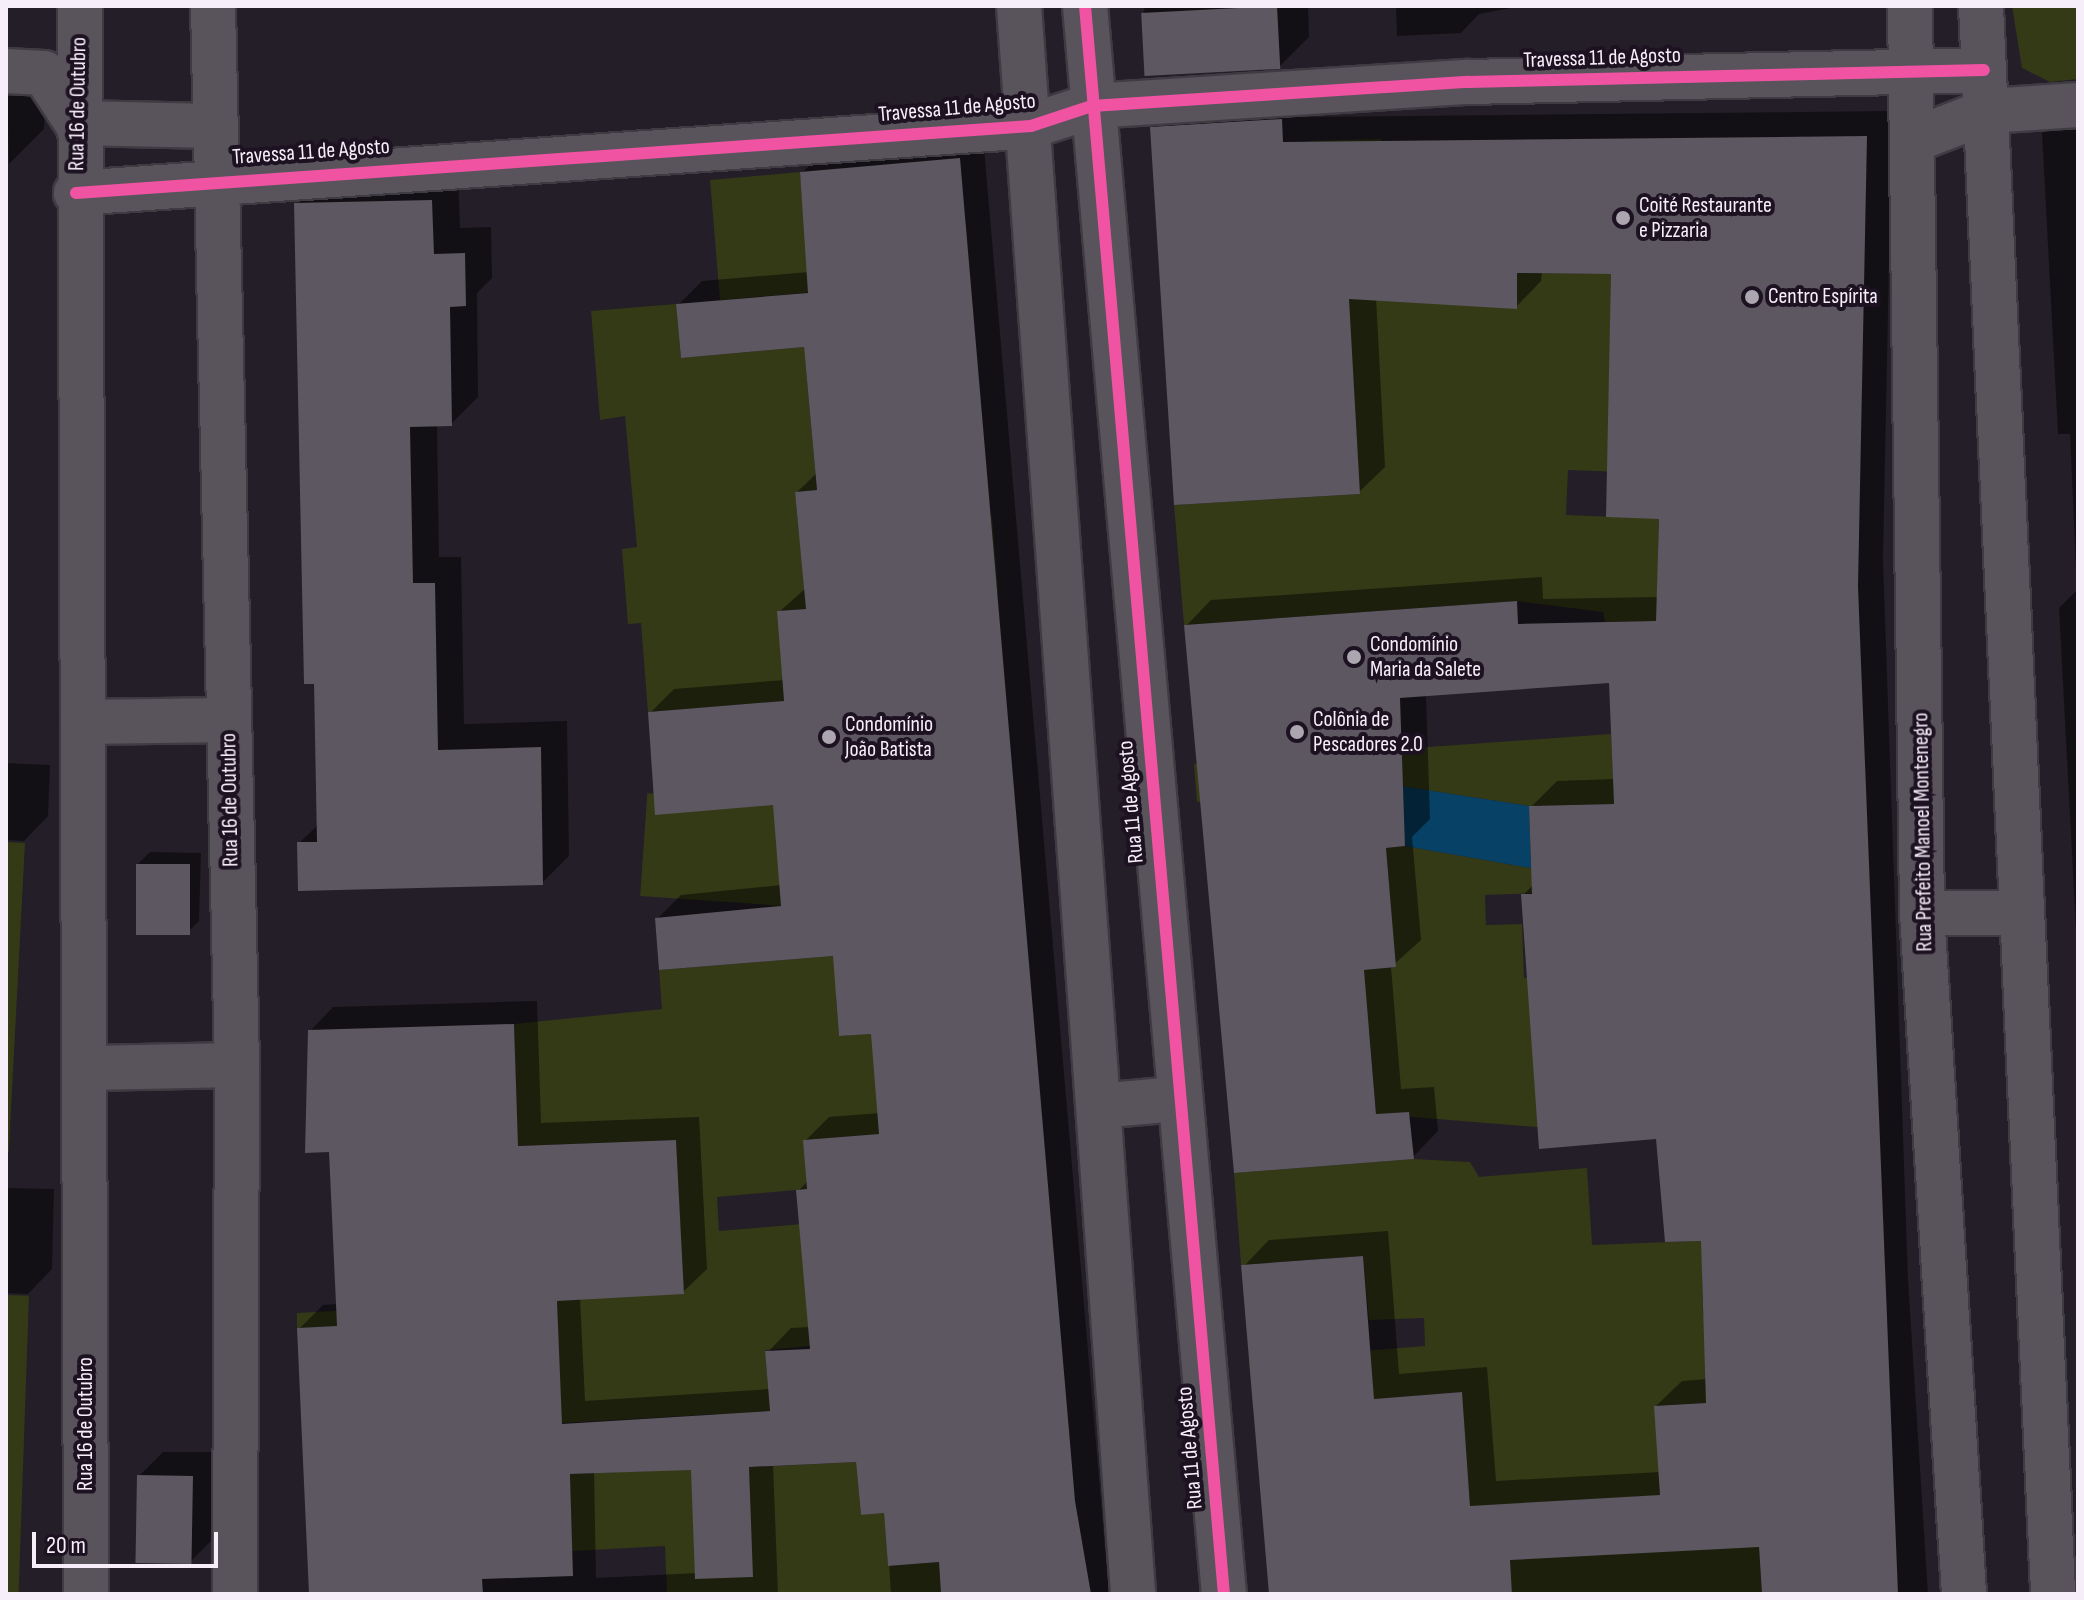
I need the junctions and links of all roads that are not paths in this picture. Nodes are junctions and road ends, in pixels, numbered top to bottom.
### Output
1 (80, 6) edge
2 (213, 6) edge
3 (1019, 6) edge
4 (1085, 6) edge
5 (1910, 6) edge
6 (1981, 6) edge
7 (1915, 68) junction
8 (6, 71) edge
9 (1986, 90) junction
10 (2078, 105) edge
11 (1092, 106) junction
12 (77, 123) junction
13 (213, 126) junction
14 (1031, 126) junction
15 (1914, 140) junction
16 (215, 178) junction
17 (76, 193) junction
18 (229, 720) junction
19 (83, 722) junction
20 (1922, 913) junction
21 (2018, 913) junction
22 (237, 1065) junction
23 (88, 1068) junction
24 (1176, 1099) junction
25 (1099, 1106) junction
26 (86, 1594) edge
27 (235, 1594) edge
28 (1133, 1594) edge
29 (1224, 1594) edge
30 (1964, 1594) edge
31 (2053, 1594) edge

1 - 12 street, Rua 16 de Outubro
2 - 13 street, Rua 16 de Outubro
3 - 14 street
4 - 11 street, Rua 11 de Agosto
5 - 7 street, Rua Prefeito Manoel Montenegro
6 - 9 street
7 - 9 street, Travessa 11 de Agosto
7 - 11 street, Travessa 11 de Agosto
7 - 15 street, Rua Prefeito Manoel Montenegro
8 - 12 street
9 - 10 street
9 - 15 street
9 - 21 street
11 - 14 street, Travessa 11 de Agosto
11 - 24 street, Rua 11 de Agosto
12 - 13 street
12 - 17 street, Rua 16 de Outubro
13 - 16 street, Rua 16 de Outubro
14 - 16 street, Travessa 11 de Agosto
14 - 25 street
15 - 20 street, Rua Prefeito Manoel Montenegro
16 - 17 street, Travessa 11 de Agosto
16 - 18 street, Rua 16 de Outubro
17 - 19 street, Rua 16 de Outubro
18 - 19 street
18 - 22 street, Rua 16 de Outubro
19 - 23 street, Rua 16 de Outubro
20 - 21 street
20 - 30 street, Rua Prefeito Manoel Montenegro
21 - 31 street
22 - 23 street
22 - 27 street, Rua 16 de Outubro
23 - 26 street, Rua 16 de Outubro
24 - 25 street
24 - 29 street, Rua 11 de Agosto
25 - 28 street

